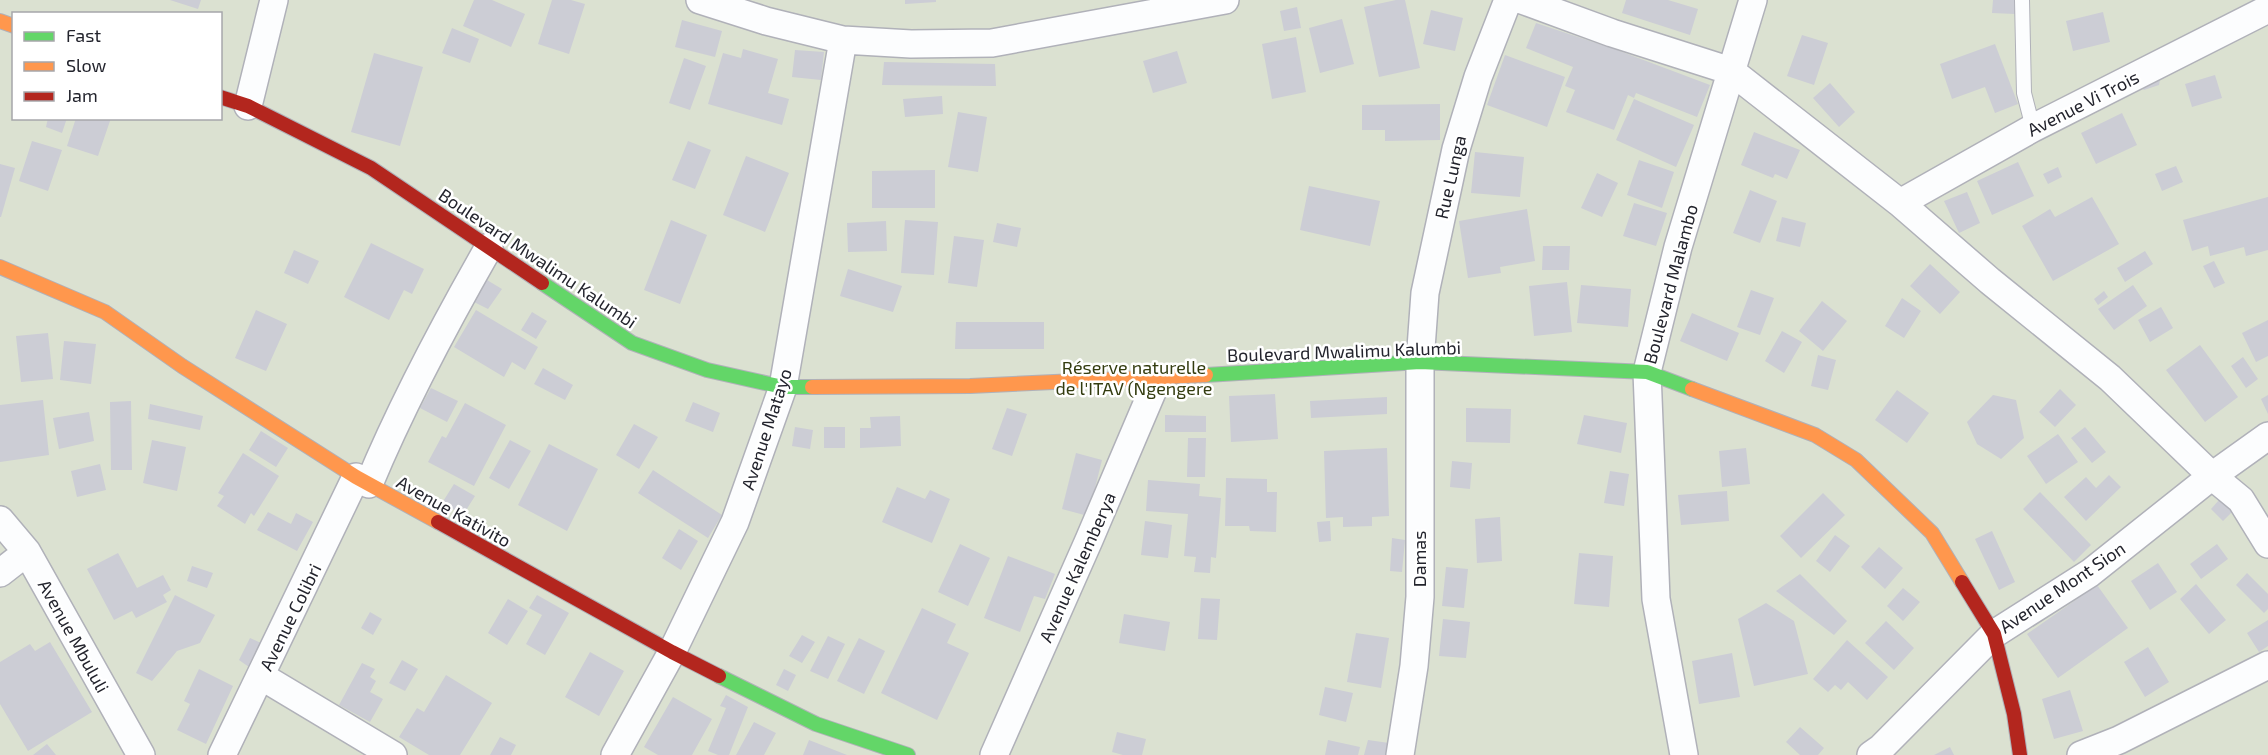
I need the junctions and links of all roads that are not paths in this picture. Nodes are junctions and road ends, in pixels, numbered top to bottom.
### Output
1 (274, 0) edge
2 (700, 0) edge
3 (1225, 0) edge
4 (1508, 0) edge
5 (1522, 0) edge
6 (1753, 0) edge
7 (2022, 0) edge
8 (2268, 9) edge
9 (767, 10) edge
10 (843, 40) junction
11 (1731, 71) junction
12 (222, 97) edge
13 (248, 106) junction
14 (2033, 128) junction
15 (1900, 203) junction
16 (489, 247) junction
17 (0, 267) edge
18 (1420, 362) junction
19 (1647, 372) junction
20 (1158, 378) junction
21 (783, 387) junction
22 (2268, 436) edge
23 (2212, 476) junction
24 (363, 481) junction
25 (0, 520) edge
26 (2268, 544) edge
27 (27, 552) junction
28 (0, 573) edge
29 (1994, 634) junction
30 (672, 652) junction
31 (2268, 665) edge
32 (261, 676) junction
33 (141, 755) edge
34 (222, 755) edge
35 (393, 755) edge
36 (615, 755) edge
37 (908, 755) edge
38 (994, 755) edge
39 (1400, 755) edge
40 (1684, 755) edge
41 (1871, 755) edge
42 (2020, 755) edge
43 (2081, 755) edge

1 - 13 street
2 - 9 street
3 - 10 street
4 - 18 street, Rue Lunga
5 - 11 street
6 - 11 street, Boulevard Malambo
7 - 14 lane
8 - 14 street, Avenue Vi Trois
9 - 10 street
10 - 21 street, Avenue Matayo
11 - 15 street
11 - 19 street, Boulevard Malambo
12 - 13 street, Boulevard Mwalimu Kalumbi
13 - 16 street, Boulevard Mwalimu Kalumbi
14 - 15 street, Avenue Vi Trois
15 - 23 street
16 - 21 street, Boulevard Mwalimu Kalumbi
16 - 24 street, Avenue Colibri
17 - 24 street, Avenue Kativito
18 - 19 street, Boulevard Mwalimu Kalumbi
18 - 20 street, Boulevard Mwalimu Kalumbi
18 - 39 street, Damas
19 - 29 street, Boulevard Mwalimu Kalumbi
19 - 40 street, Boulevard Malambo
20 - 21 street, Boulevard Mwalimu Kalumbi
20 - 38 street, Avenue Kalemberya
21 - 30 street, Avenue Matayo
22 - 23 street, Avenue Mont Sion
23 - 26 street
23 - 29 street, Avenue Mont Sion
24 - 30 street, Avenue Kativito
24 - 32 street, Avenue Colibri
25 - 27 street, Avenue Mbululi
27 - 28 street
27 - 33 street, Avenue Mbululi
29 - 41 street, Avenue Mont Sion
29 - 42 street, Boulevard Mwalimu Kalumbi
30 - 36 street, Avenue Matayo
30 - 37 street, Avenue Kativito
31 - 43 street
32 - 34 street, Avenue Colibri
32 - 35 street

